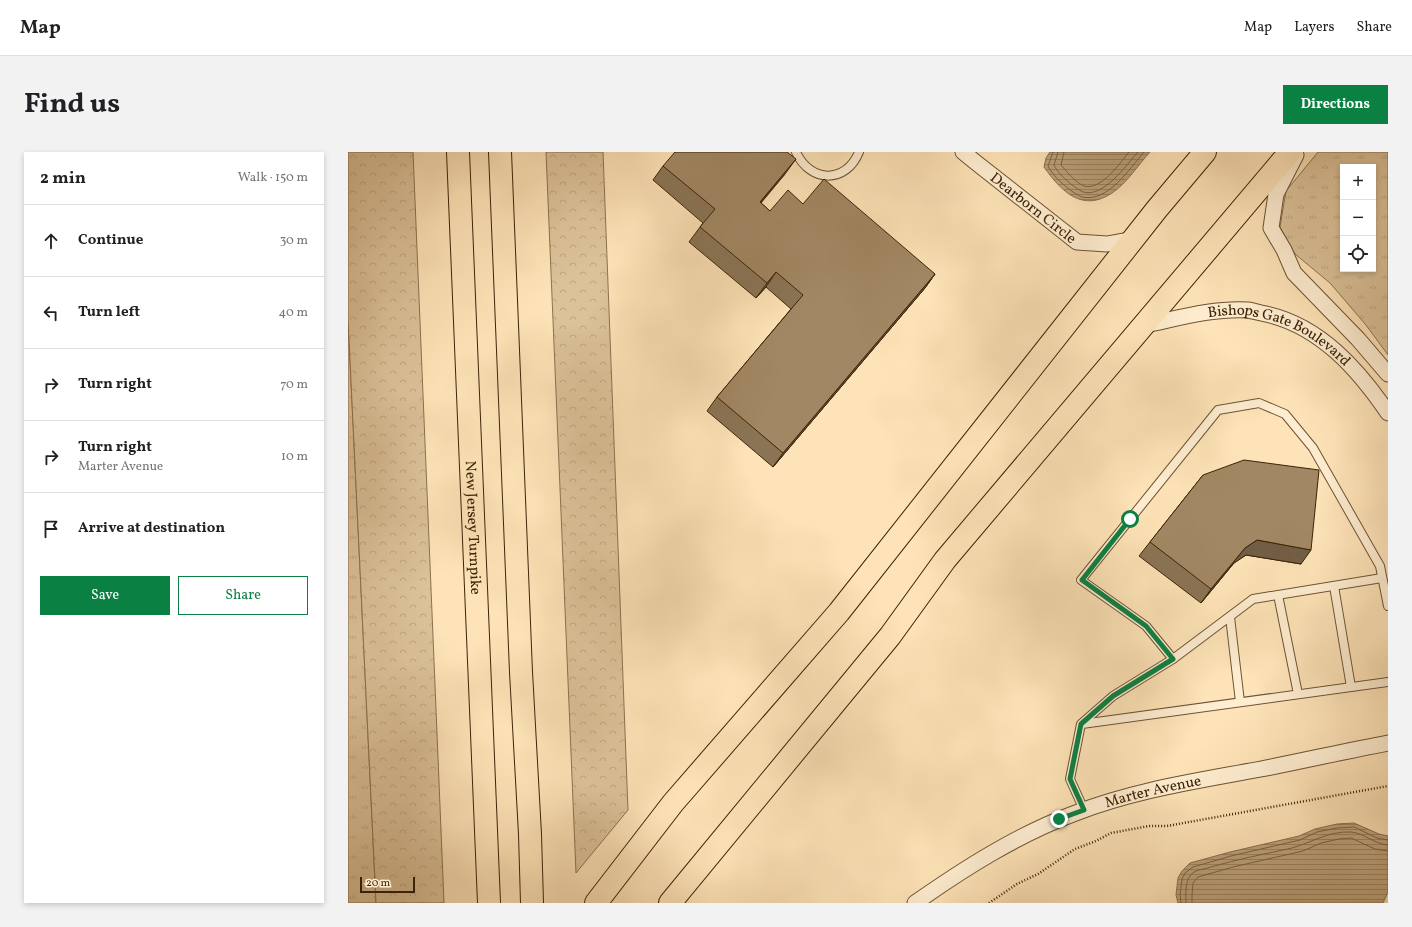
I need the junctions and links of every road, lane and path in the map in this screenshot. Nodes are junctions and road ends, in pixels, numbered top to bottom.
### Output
1 (458, 152) edge
2 (500, 152) edge
3 (796, 152) edge
4 (859, 152) edge
5 (963, 152) edge
6 (1205, 152) edge
7 (1290, 152) edge
8 (1297, 152) edge
9 (1134, 239) junction
10 (1145, 324) junction
11 (1388, 374) edge
12 (1388, 413) edge
13 (1382, 578) junction
14 (1334, 586) junction
15 (1278, 595) junction
16 (1388, 606) edge
17 (1230, 617) junction
18 (1173, 659) junction
19 (1388, 682) edge
20 (1351, 687) junction
21 (1298, 694) junction
22 (1240, 702) junction
23 (1081, 724) junction
24 (1388, 743) edge
25 (1388, 786) edge
26 (1084, 810) junction
27 (489, 903) edge
28 (532, 903) edge
29 (596, 903) edge
30 (670, 903) edge
31 (916, 903) edge
32 (989, 903) edge

1 - 27 highway, New Jersey Turnpike
2 - 28 highway
3 - 4 lane
5 - 9 street, Dearborn Circle
6 - 9 highway
7 - 10 highway
8 - 11 street, Bishops Gate Boulevard
9 - 29 highway
10 - 12 street, Bishops Gate Boulevard
10 - 30 highway
13 - 14 lane
13 - 16 lane
13 - 18 lane
14 - 15 lane
14 - 20 lane
15 - 17 lane
15 - 21 lane
17 - 18 lane
17 - 22 lane
18 - 23 lane
19 - 20 lane
20 - 21 lane
21 - 22 lane
22 - 23 lane
23 - 26 lane
24 - 26 street, Marter Avenue
25 - 32 path
26 - 31 street, Marter Avenue

